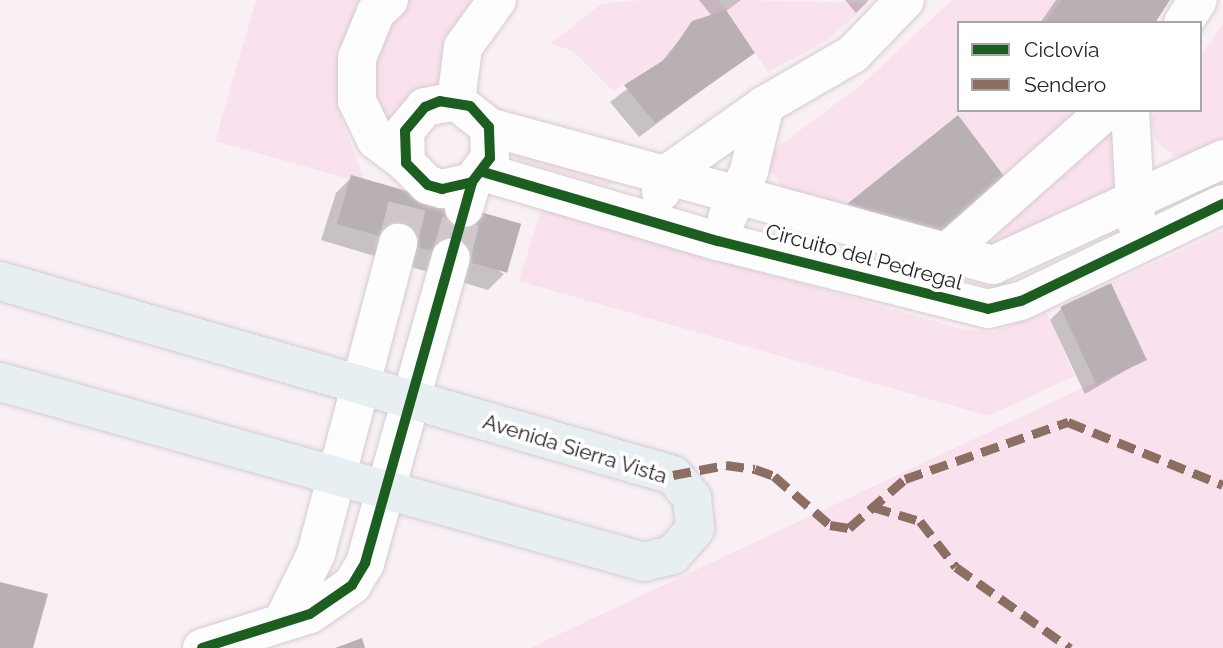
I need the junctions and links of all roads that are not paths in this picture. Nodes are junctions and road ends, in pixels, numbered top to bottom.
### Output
1 (389, 0) edge
2 (905, 0) edge
3 (1198, 0) edge
4 (495, 1) edge
5 (1184, 21) edge
6 (456, 101) junction
7 (765, 105) junction
8 (1105, 112) edge
9 (1130, 112) edge
10 (489, 127) junction
11 (1223, 159) edge
12 (664, 176) junction
13 (411, 177) junction
14 (473, 187) junction
15 (735, 194) junction
16 (1136, 201) junction
17 (1223, 204) edge
18 (656, 221) junction
19 (718, 241) junction
20 (398, 243) tunnel mouth
21 (1137, 245) junction
22 (947, 252) junction
23 (451, 258) tunnel mouth
24 (0, 281) edge
25 (936, 296) junction
26 (0, 382) edge
27 (360, 387) junction
28 (410, 400) junction
29 (337, 477) junction
30 (384, 492) junction
31 (285, 617) junction
32 (202, 648) edge

1 - 13 street
2 - 7 street
3 - 5 street
4 - 6 street
6 - 10 street
6 - 13 street
7 - 12 street
7 - 15 street
8 - 22 street
9 - 16 street
10 - 12 street, Circuito del Pedregal
10 - 14 street
11 - 16 street, Circuito del Pedregal
12 - 15 street, Circuito del Pedregal
12 - 18 street
13 - 14 street
14 - 18 street, Circuito del Pedregal
15 - 19 street
15 - 22 street, Circuito del Pedregal
16 - 21 street
16 - 22 street, Circuito del Pedregal
17 - 21 street, Circuito del Pedregal
18 - 19 street, Circuito del Pedregal
19 - 25 street, Circuito del Pedregal
20 - 27 street
21 - 25 street, Circuito del Pedregal
22 - 25 street
23 - 28 street
24 - 27 main road, Avenida Sierra Vista
26 - 29 main road, Avenida Sierra Vista
27 - 28 main road, Avenida Sierra Vista
27 - 29 street
28 - 30 street
28 - 30 main road, Avenida Sierra Vista
29 - 30 main road, Avenida Sierra Vista
29 - 31 street
30 - 31 street
31 - 32 street

